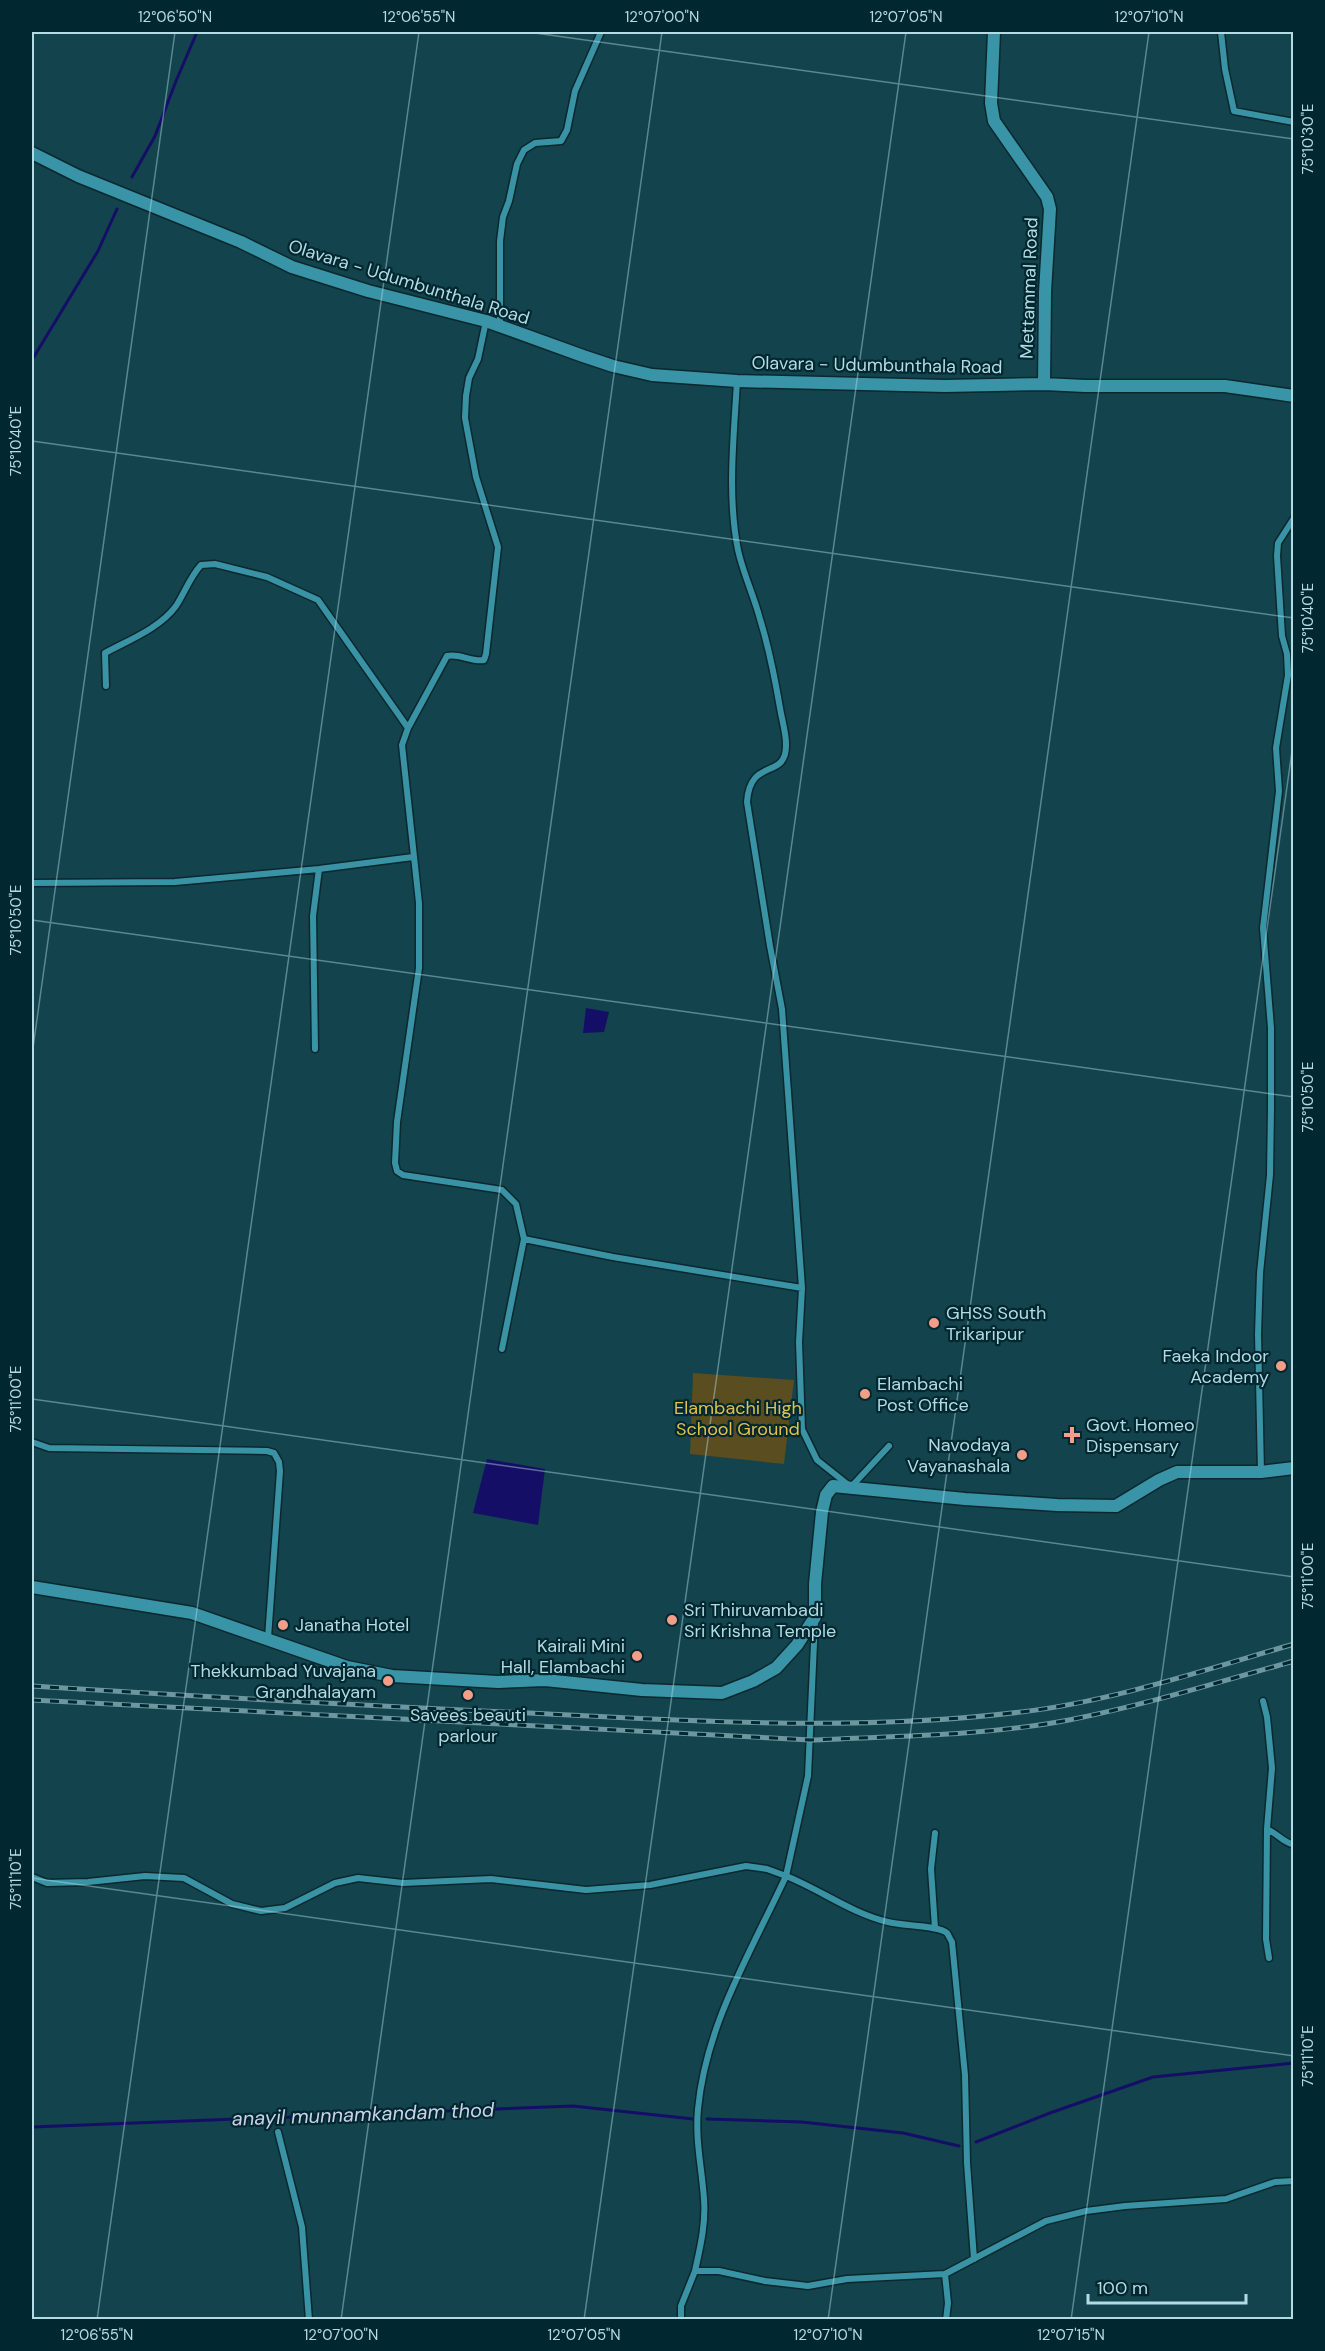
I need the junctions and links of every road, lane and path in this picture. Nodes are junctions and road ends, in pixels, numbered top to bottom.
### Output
1 (601, 32) edge
2 (994, 32) edge
3 (1221, 32) edge
4 (1293, 122) edge
5 (32, 153) edge
6 (486, 321) junction
7 (500, 327) junction
8 (737, 381) junction
9 (1044, 384) junction
10 (1293, 396) edge
11 (1293, 518) edge
12 (106, 686) dead end
13 (408, 728) junction
14 (412, 857) junction
15 (319, 868) junction
16 (32, 883) edge
17 (315, 1049) dead end
18 (524, 1239) junction
19 (802, 1288) junction
20 (502, 1349) dead end
21 (32, 1442) edge
22 (889, 1446) dead end
23 (1293, 1468) edge
24 (1261, 1472) junction
25 (851, 1487) junction
26 (32, 1587) edge
27 (815, 1617) junction
28 (268, 1638) junction
29 (1263, 1701) dead end
30 (1267, 1829) junction
31 (935, 1833) dead end
32 (1293, 1845) edge
33 (786, 1876) junction
34 (32, 1877) edge
35 (935, 1928) junction
36 (1269, 1958) dead end
37 (278, 2132) dead end
38 (1293, 2181) edge
39 (974, 2259) junction
40 (695, 2271) junction
41 (945, 2274) junction
42 (309, 2319) edge
43 (681, 2319) edge
44 (946, 2319) edge

1 - 7 street
2 - 9 main road, Mettammal Road
3 - 4 street
5 - 6 main road, Olavara - Udumbunthala Road
6 - 7 main road, Olavara - Udumbunthala Road
6 - 13 street
7 - 8 main road, Olavara - Udumbunthala Road
8 - 9 main road, Olavara - Udumbunthala Road
8 - 19 street
9 - 10 main road, Olavara - Udumbunthala Road
11 - 24 street
12 - 13 street
13 - 14 street
14 - 15 street
14 - 18 street
15 - 16 street
15 - 17 street
18 - 19 street
18 - 20 street
19 - 25 street
21 - 28 street
22 - 25 street
23 - 24 main road
24 - 25 main road
25 - 27 main road
26 - 28 main road
27 - 28 main road
27 - 33 street
29 - 30 street
30 - 32 street
30 - 36 street
31 - 35 street
33 - 34 street
33 - 35 street
33 - 40 street
35 - 39 street
37 - 42 street
38 - 39 street
39 - 41 street
40 - 41 street
40 - 43 street
41 - 44 street

